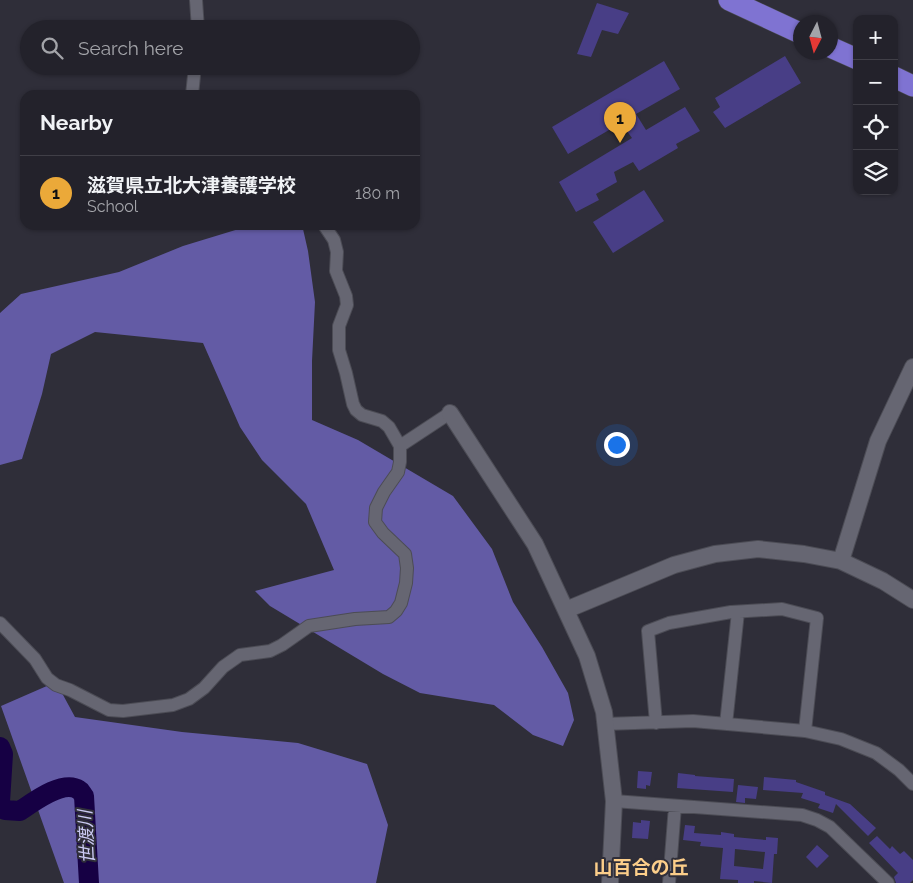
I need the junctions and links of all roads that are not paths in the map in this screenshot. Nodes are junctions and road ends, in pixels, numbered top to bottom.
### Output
1 (196, 0) edge
2 (729, 0) edge
3 (197, 20) edge
4 (793, 30) edge
5 (838, 51) edge
6 (853, 57) edge
7 (195, 75) edge
8 (898, 79) edge
9 (913, 86) edge
10 (193, 90) edge
11 (327, 230) edge
12 (913, 368) edge
13 (450, 413) joint
14 (400, 446) junction
15 (842, 561) junction
16 (913, 600) edge
17 (566, 610) junction
18 (738, 612) junction
19 (0, 622) edge
20 (656, 723) junction
21 (605, 724) junction
22 (726, 724) junction
23 (805, 731) junction
24 (913, 784) edge
25 (614, 802) junction
26 (675, 806) junction
27 (610, 883) edge
28 (669, 883) edge
29 (888, 883) edge

1 - 3 street
2 - 4 highway
5 - 6 highway
7 - 10 street
8 - 9 highway
11 - 14 street
12 - 15 street
13 - 14 street
13 - 17 street
14 - 19 street
15 - 16 street
15 - 17 street
17 - 21 street
18 - 20 street
18 - 22 street
18 - 23 street
20 - 21 street
20 - 22 street
21 - 25 street
22 - 23 street
23 - 24 street
25 - 26 street
25 - 27 street
26 - 28 street
26 - 29 street

